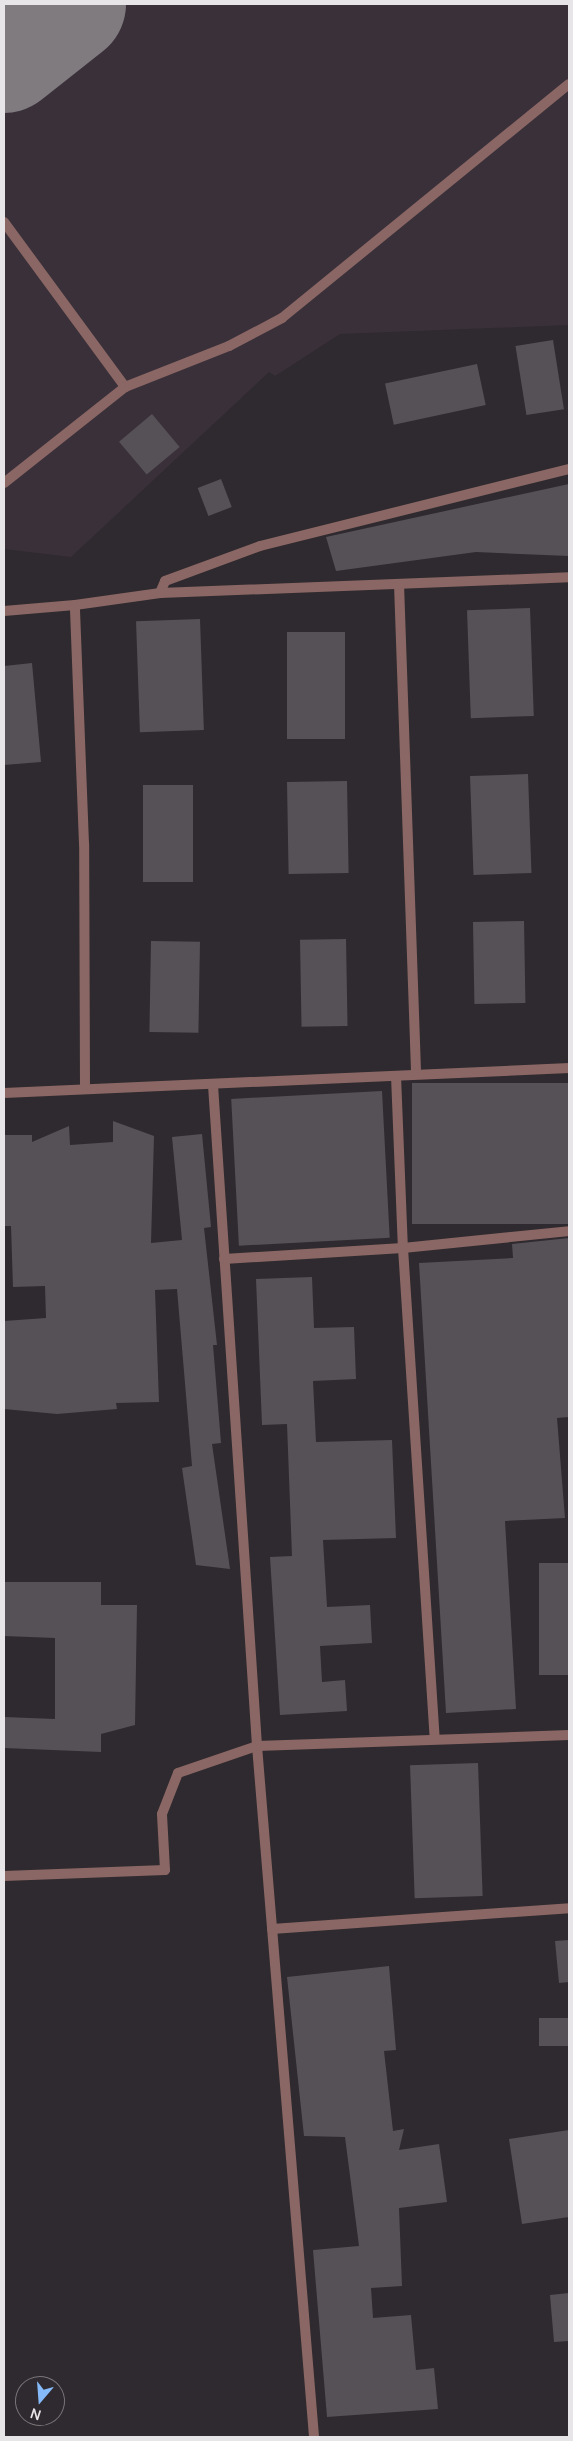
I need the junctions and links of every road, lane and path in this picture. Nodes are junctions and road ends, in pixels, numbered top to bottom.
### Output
1 (569, 84) edge
2 (4, 222) edge
3 (124, 387) junction
4 (569, 469) edge
5 (4, 482) edge
6 (569, 577) edge
7 (399, 584) junction
8 (160, 593) junction
9 (75, 605) junction
10 (4, 611) edge
11 (569, 1068) edge
12 (416, 1074) junction
13 (396, 1076) junction
14 (213, 1085) junction
15 (85, 1089) junction
16 (4, 1092) edge
17 (569, 1231) edge
18 (403, 1248) junction
19 (224, 1259) junction
20 (569, 1735) edge
21 (435, 1739) junction
22 (257, 1746) junction
23 (4, 1876) edge
24 (569, 1908) edge
25 (272, 1929) junction
26 (314, 2437) edge

1 - 3 lane
2 - 3 lane
3 - 5 lane
4 - 8 lane
6 - 7 lane
7 - 8 lane
7 - 12 lane
8 - 9 lane
9 - 10 lane
9 - 15 lane
11 - 12 lane
12 - 13 lane
13 - 14 lane
13 - 18 lane
14 - 15 lane
14 - 19 lane
15 - 16 lane
17 - 18 lane
18 - 19 lane
18 - 21 lane
19 - 22 lane
20 - 21 lane
21 - 22 lane
22 - 23 lane
22 - 25 lane
24 - 25 lane
25 - 26 lane

